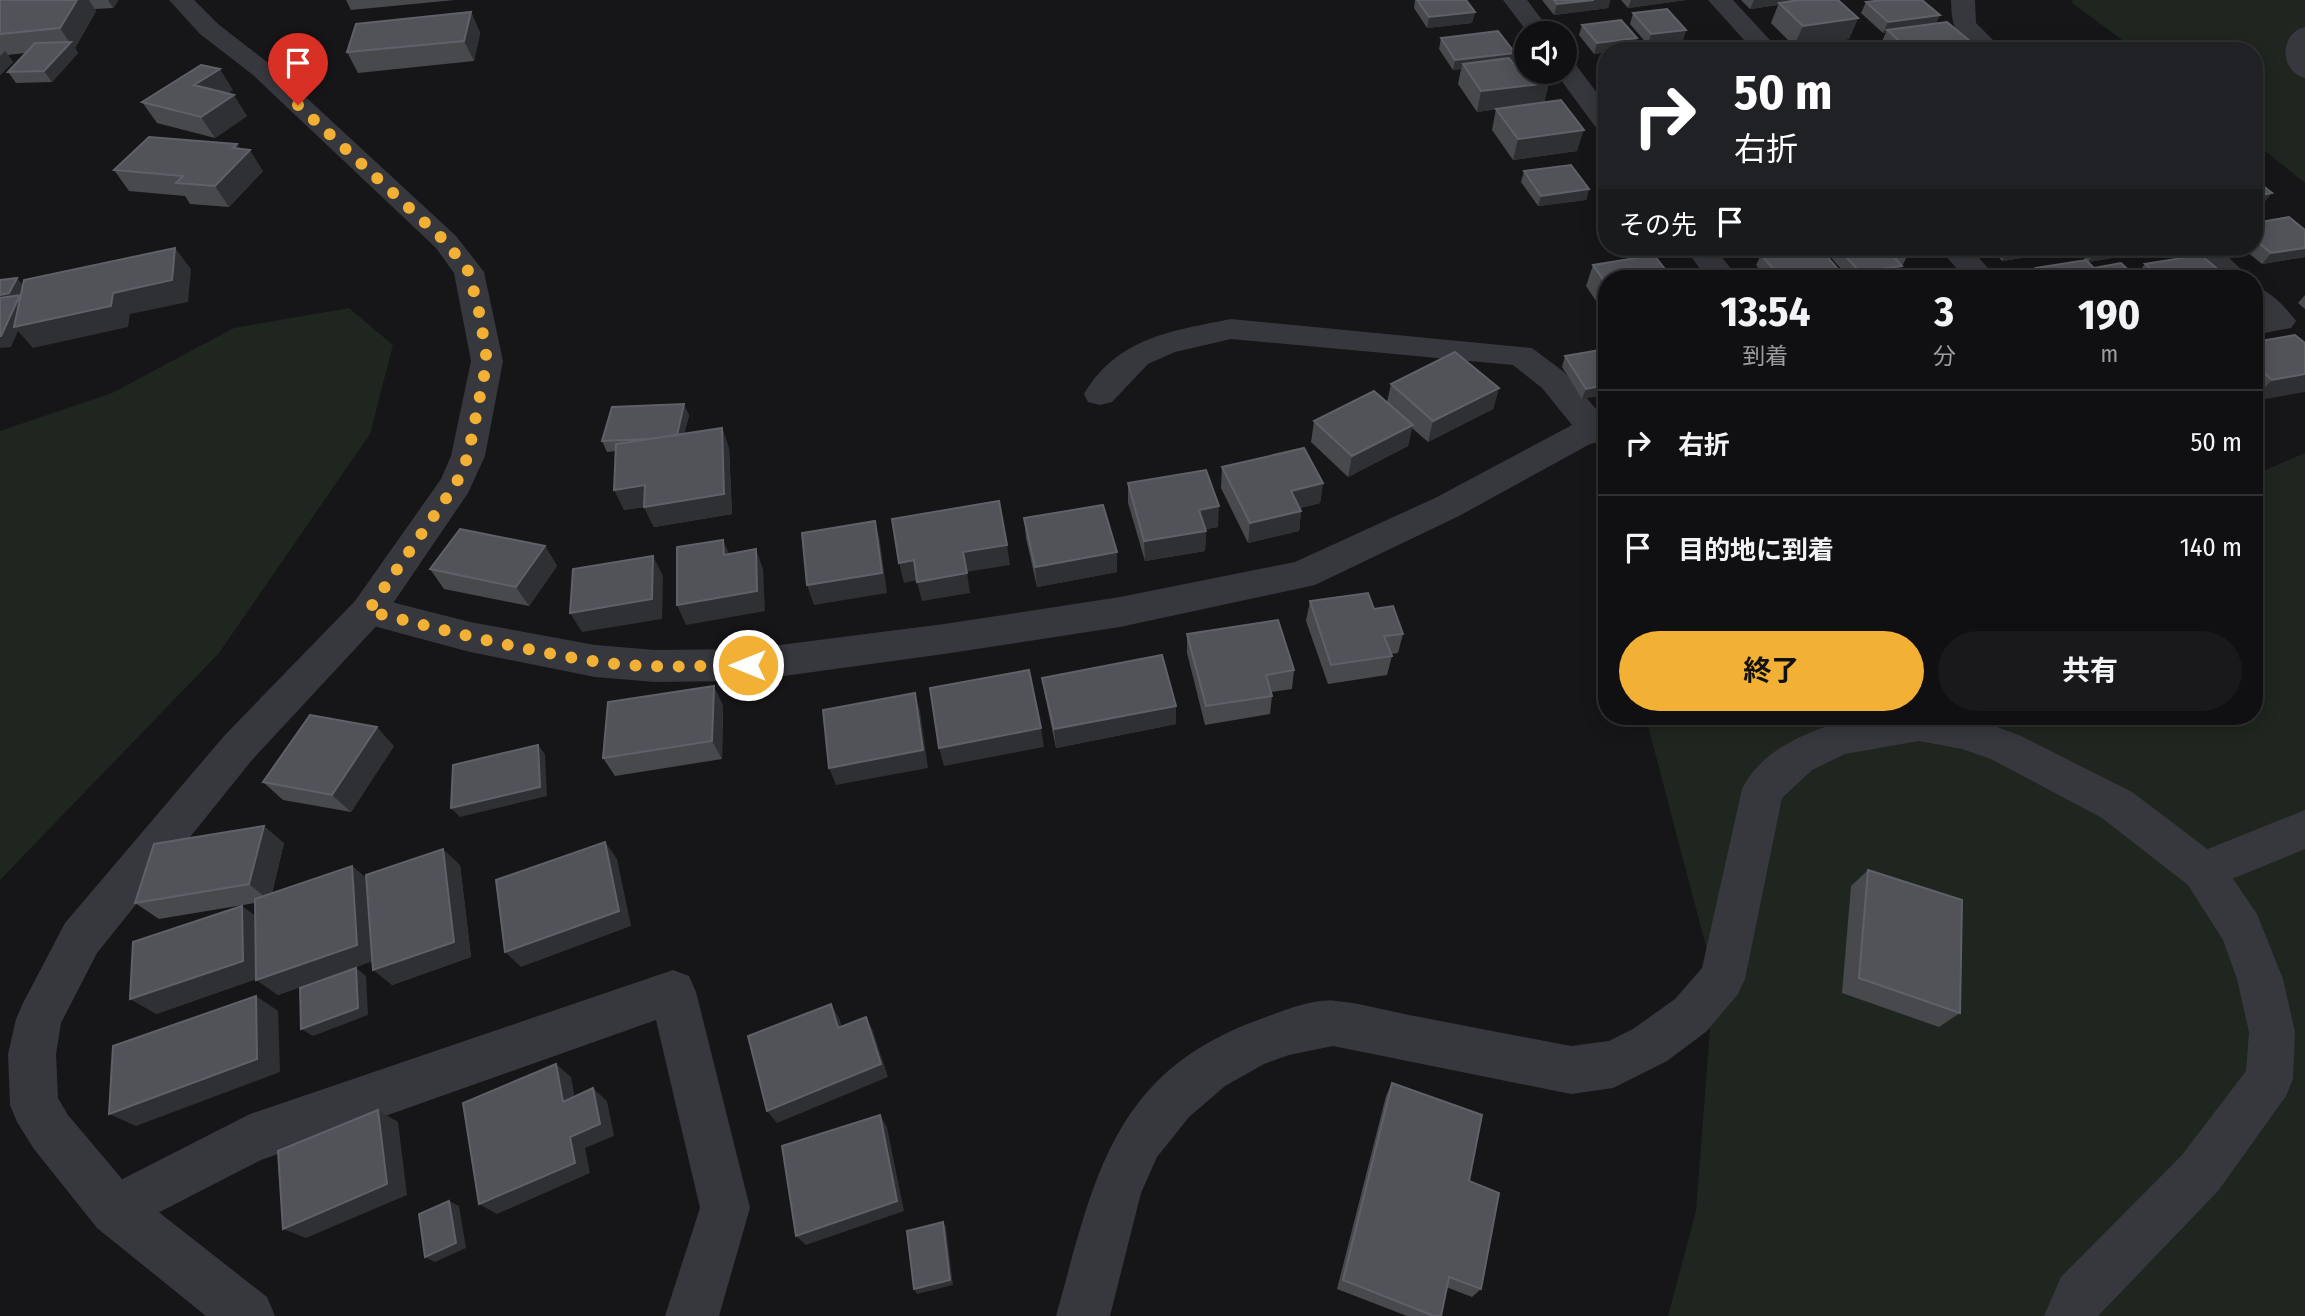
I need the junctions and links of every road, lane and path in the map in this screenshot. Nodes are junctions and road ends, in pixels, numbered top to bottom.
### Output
1 (181, 0) edge
2 (1515, 0) edge
3 (1720, 0) edge
4 (1963, 0) edge
5 (1531, 21) edge
6 (2305, 34) edge
7 (1760, 42) edge
8 (1982, 42) edge
9 (2305, 70) edge
10 (1577, 83) edge
11 (1598, 111) edge
12 (1706, 256) edge
13 (1961, 256) edge
14 (2211, 256) edge
15 (1717, 270) edge
16 (1975, 270) edge
17 (2226, 270) edge
18 (2263, 305) edge
19 (2263, 324) edge
20 (1100, 394) dead end
21 (1598, 426) edge
22 (1598, 430) edge
23 (368, 611) junction
24 (1913, 725) edge
25 (1925, 725) edge
26 (2305, 829) edge
27 (2203, 871) junction
28 (115, 1210) junction
29 (248, 1316) edge
30 (692, 1316) edge
31 (1083, 1316) edge
32 (2071, 1316) edge

1 - 23 street
2 - 5 street
3 - 7 street
4 - 8 street
6 - 9 street
10 - 11 street
12 - 15 street
13 - 16 street
14 - 17 street
18 - 19 street
20 - 21 street
22 - 23 street
23 - 28 street
24 - 31 street
25 - 27 street
26 - 27 street
27 - 32 street
28 - 29 street
28 - 30 street

